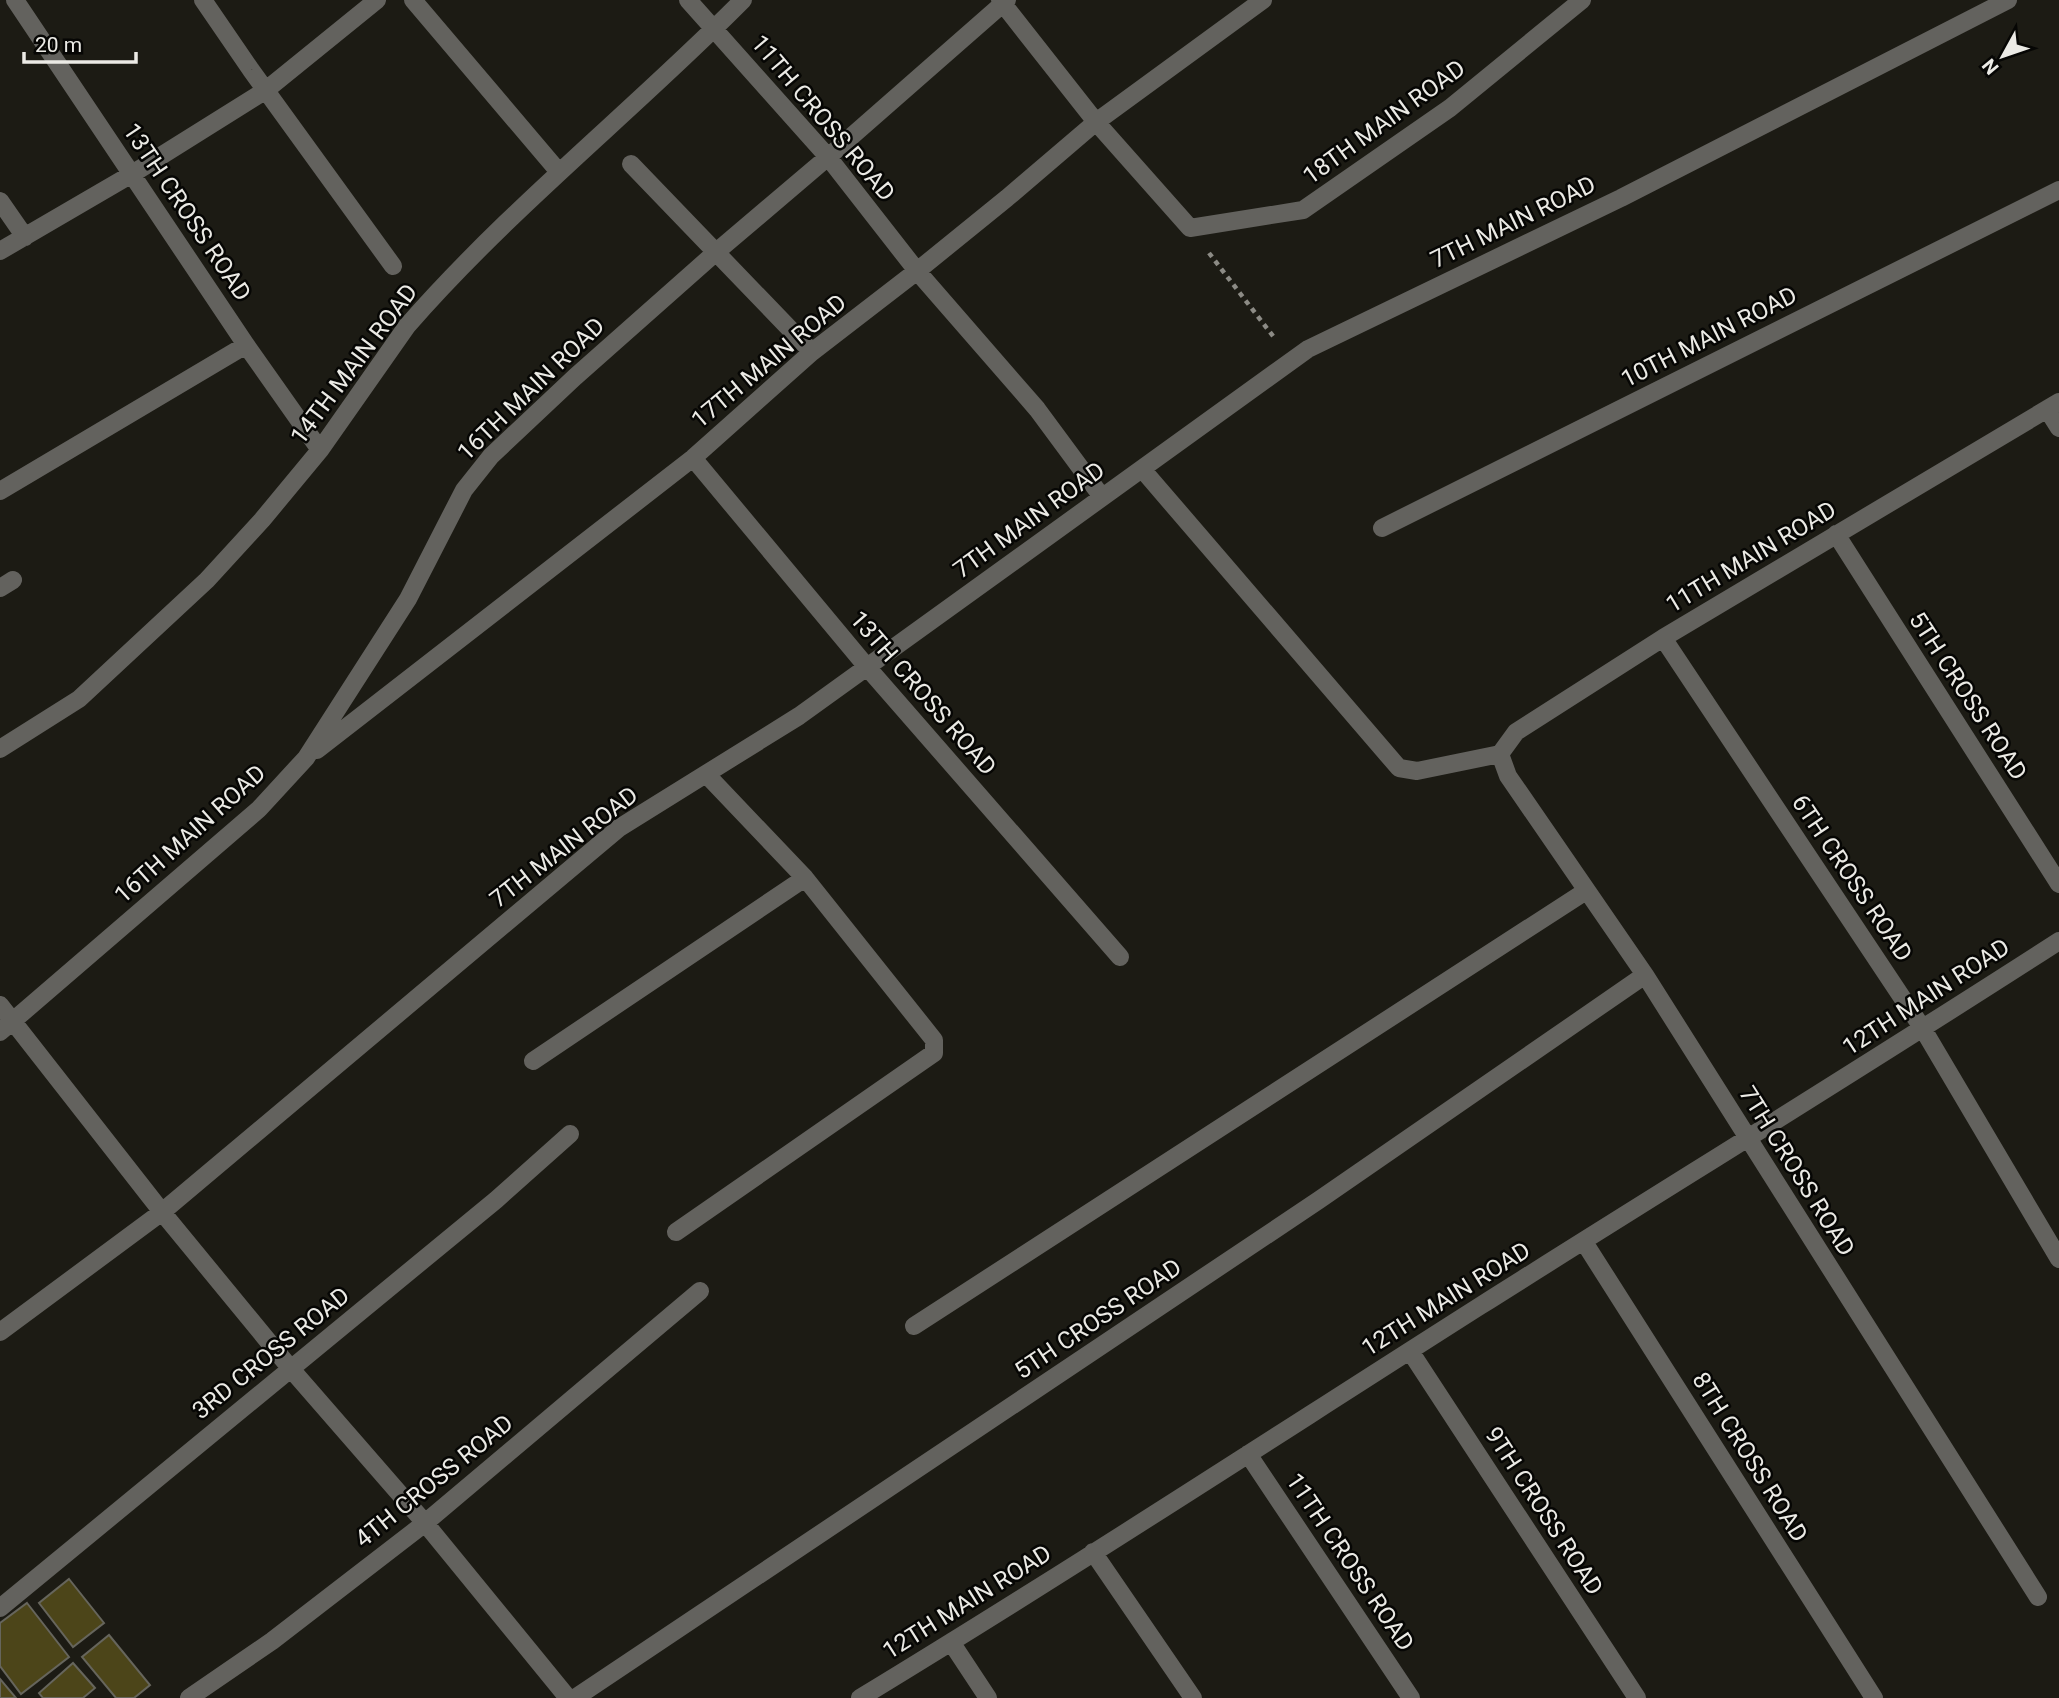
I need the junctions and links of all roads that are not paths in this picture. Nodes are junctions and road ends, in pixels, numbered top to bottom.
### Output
1 (15, 0) edge
2 (203, 0) edge
3 (377, 0) edge
4 (413, 0) edge
5 (688, 0) edge
6 (743, 0) edge
7 (1263, 0) edge
8 (1582, 0) edge
9 (2008, 0) edge
10 (1003, 1) edge
11 (714, 29) junction
12 (266, 90) junction
13 (1096, 122) junction
14 (828, 157) junction
15 (631, 164) dead end
16 (559, 172) junction
17 (132, 174) junction
18 (2059, 190) edge
19 (0, 201) edge
20 (25, 237) junction
21 (0, 251) edge
22 (715, 253) junction
23 (393, 266) dead end
24 (917, 271) junction
25 (246, 345) junction
26 (812, 352) junction
27 (2053, 405) edge
28 (2059, 428) edge
29 (320, 450) junction
30 (693, 458) junction
31 (1142, 469) junction
32 (0, 491) edge
33 (1102, 497) junction
34 (1382, 528) dead end
35 (1836, 534) junction
36 (1663, 638) junction
37 (867, 667) junction
38 (0, 750) edge
39 (1500, 754) junction
40 (306, 758) junction
41 (706, 774) junction
42 (805, 878) junction
43 (2059, 884) edge
44 (1586, 891) junction
45 (2059, 941) edge
46 (1120, 957) dead end
47 (1644, 975) junction
48 (0, 1004) edge
49 (7, 1027) edge
50 (1923, 1029) junction
51 (533, 1061) dead end
52 (570, 1134) dead end
53 (1747, 1139) junction
54 (162, 1212) junction
55 (676, 1232) dead end
56 (1584, 1241) junction
57 (2059, 1259) edge
58 (700, 1291) dead end
59 (914, 1326) dead end
60 (0, 1332) edge
61 (1410, 1351) junction
62 (291, 1369) junction
63 (1248, 1454) junction
64 (425, 1523) junction
65 (1093, 1552) junction
66 (2038, 1597) dead end
67 (0, 1608) edge
68 (951, 1642) junction
69 (189, 1698) edge
70 (568, 1698) edge
71 (575, 1698) edge
72 (860, 1698) edge
73 (988, 1698) edge
74 (1193, 1698) edge
75 (1411, 1698) edge
76 (1637, 1698) edge
77 (1874, 1698) edge

1 - 17 street, 13TH CROSS ROAD
2 - 12 street
3 - 12 street
4 - 16 street
5 - 11 street, 11TH CROSS ROAD
6 - 11 street, 14TH MAIN ROAD
7 - 13 street, 17TH MAIN ROAD
8 - 13 street, 18TH MAIN ROAD
9 - 31 street, 7TH MAIN ROAD
10 - 13 street
10 - 14 street, 16TH MAIN ROAD
11 - 14 street, 11TH CROSS ROAD
11 - 16 street, 14TH MAIN ROAD
12 - 17 street
12 - 23 street
13 - 24 street, 17TH MAIN ROAD
14 - 22 street, 16TH MAIN ROAD
14 - 24 street, 11TH CROSS ROAD
15 - 22 street
16 - 29 street, 14TH MAIN ROAD
17 - 20 street
17 - 25 street, 13TH CROSS ROAD
18 - 34 street, 10TH MAIN ROAD
19 - 20 street
20 - 21 street
22 - 26 street
22 - 40 street, 16TH MAIN ROAD
24 - 26 street, 17TH MAIN ROAD
24 - 33 street, 11TH CROSS ROAD
25 - 29 street, 13TH CROSS ROAD
25 - 32 street
26 - 30 street, 17TH MAIN ROAD
27 - 28 street
27 - 35 street, 11TH MAIN ROAD
29 - 38 street, 14TH MAIN ROAD
30 - 37 street, 13TH CROSS ROAD
30 - 40 street, 17TH MAIN ROAD
31 - 33 street, 7TH MAIN ROAD
31 - 39 street
33 - 37 street, 7TH MAIN ROAD
35 - 36 street, 11TH MAIN ROAD
35 - 43 street, 5TH CROSS ROAD
36 - 39 street, 11TH MAIN ROAD
36 - 50 street, 6TH CROSS ROAD
37 - 41 street, 7TH MAIN ROAD
37 - 46 street, 13TH CROSS ROAD
39 - 44 street, 7TH CROSS ROAD
40 - 49 street, 16TH MAIN ROAD
41 - 42 street
41 - 54 street, 7TH MAIN ROAD
42 - 51 street
42 - 55 street
44 - 47 street, 7TH CROSS ROAD
44 - 59 street
45 - 50 street, 12TH MAIN ROAD
47 - 53 street, 7TH CROSS ROAD
47 - 71 street, 5TH CROSS ROAD
48 - 49 street
49 - 54 street
50 - 53 street, 12TH MAIN ROAD
50 - 57 street, 6TH CROSS ROAD
52 - 62 street, 3RD CROSS ROAD
53 - 56 street, 12TH MAIN ROAD
53 - 66 street, 7TH CROSS ROAD
54 - 60 street, 7TH MAIN ROAD
54 - 62 street
56 - 61 street, 12TH MAIN ROAD
56 - 77 street, 8TH CROSS ROAD
58 - 64 street, 4TH CROSS ROAD
61 - 63 street, 12TH MAIN ROAD
61 - 76 street, 9TH CROSS ROAD
62 - 64 street
62 - 67 street, 3RD CROSS ROAD
63 - 65 street, 12TH MAIN ROAD
63 - 75 street, 11TH CROSS ROAD
64 - 69 street, 4TH CROSS ROAD
64 - 70 street
65 - 68 street, 12TH MAIN ROAD
65 - 74 street
68 - 72 street, 12TH MAIN ROAD
68 - 73 street

